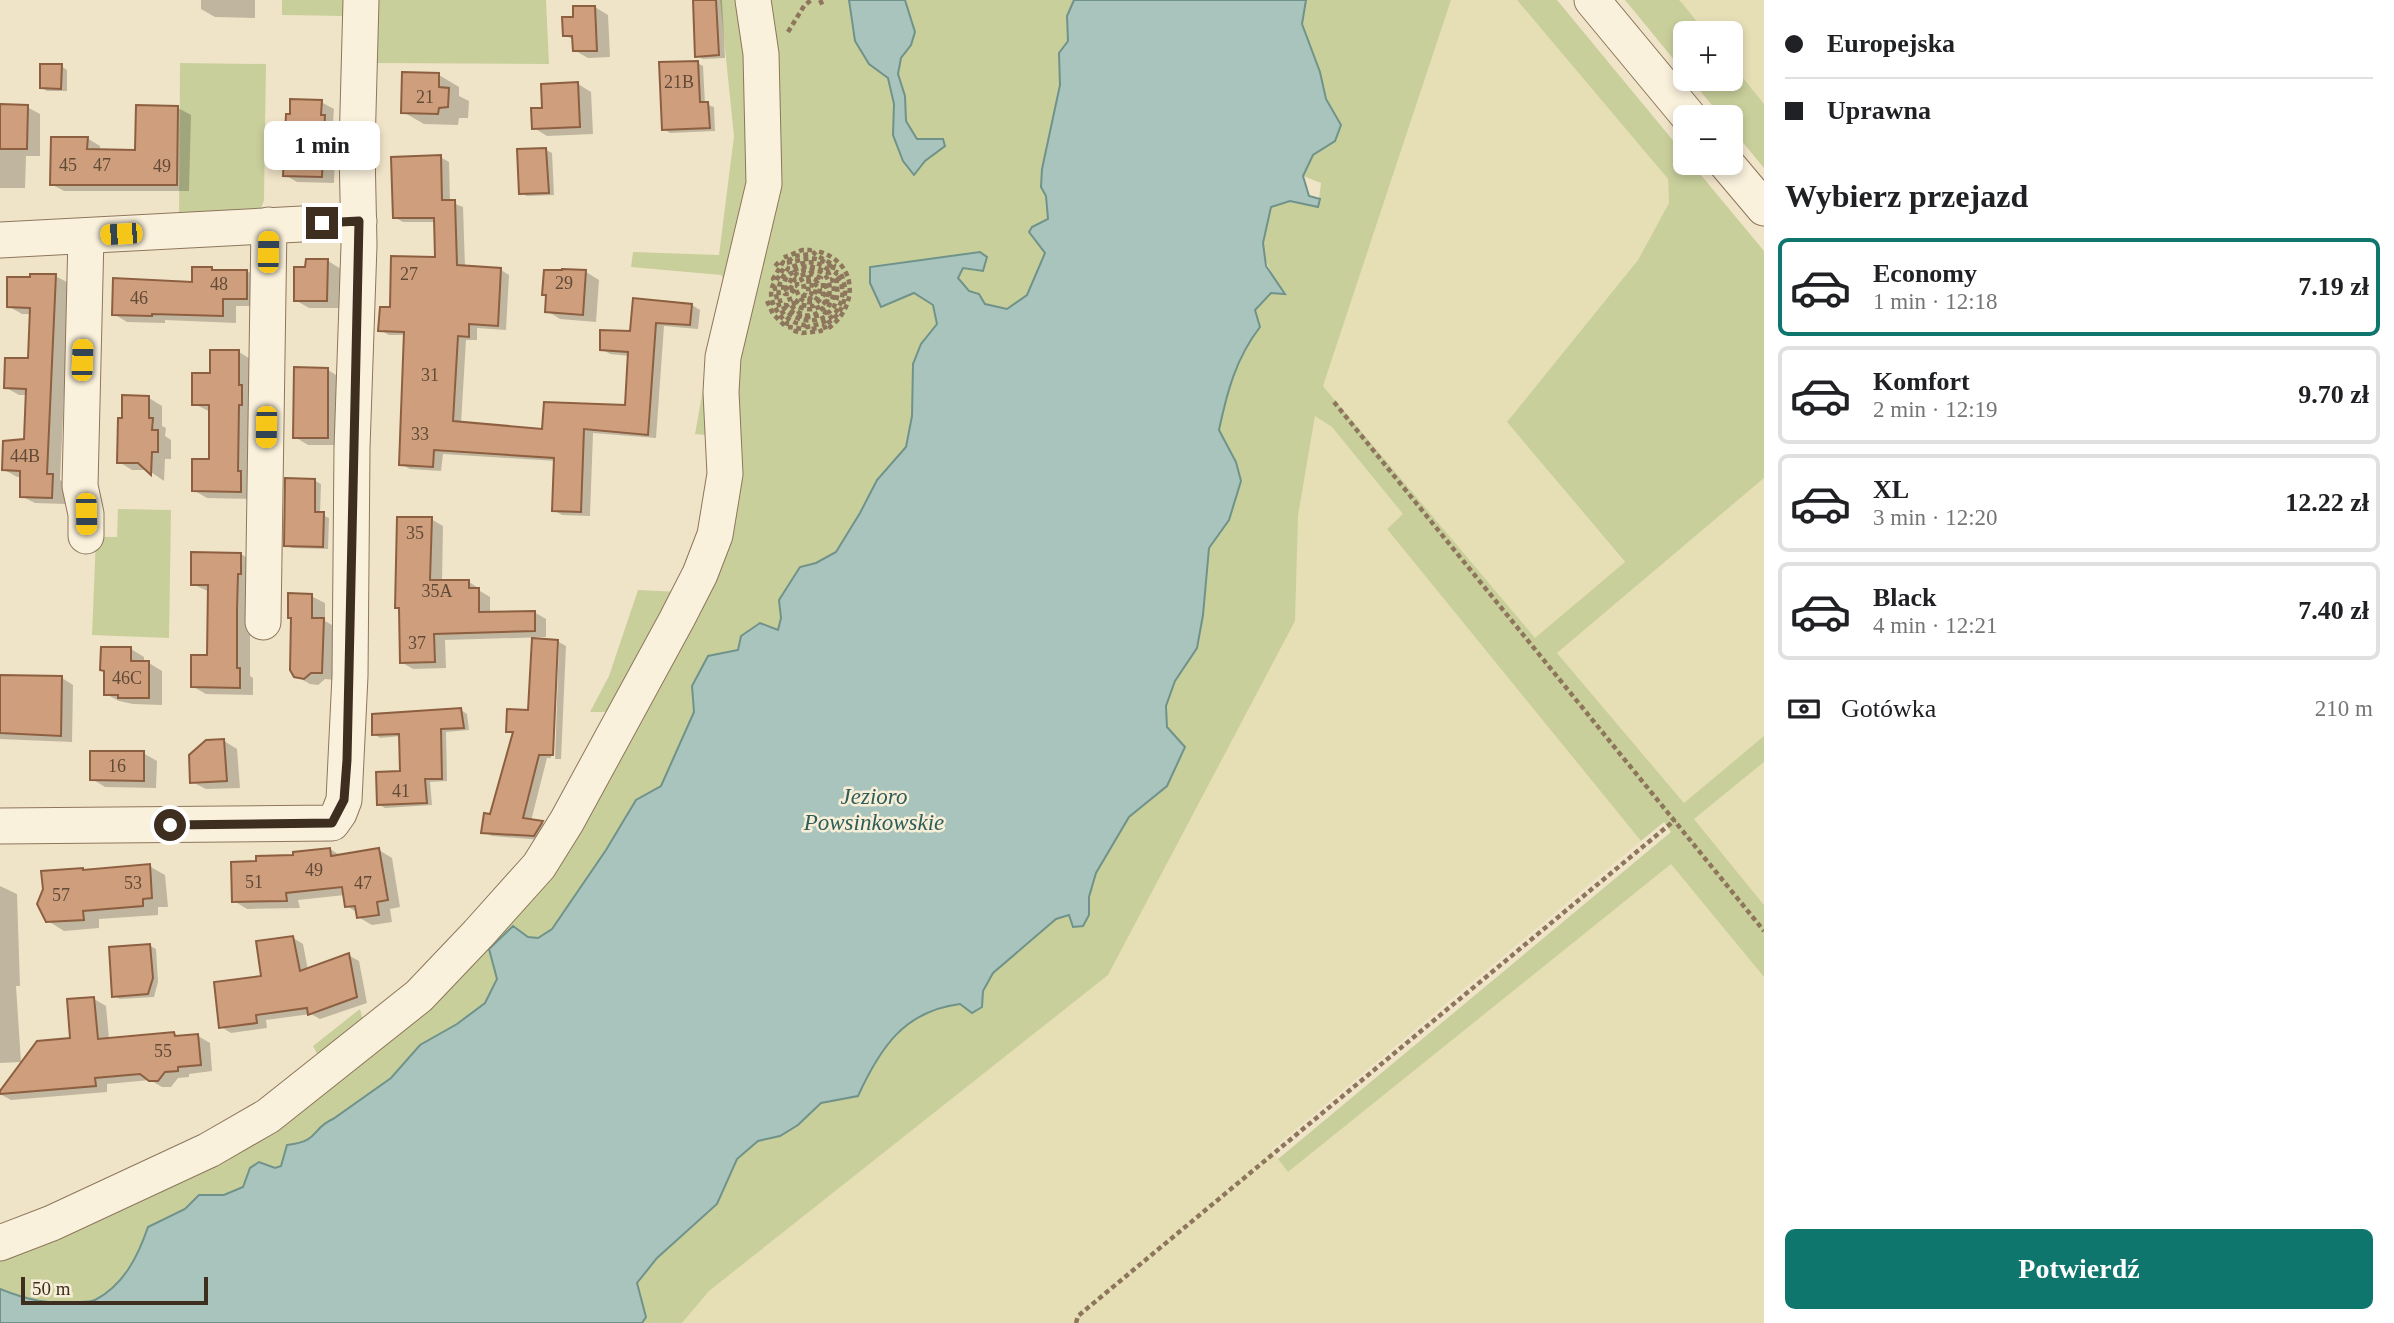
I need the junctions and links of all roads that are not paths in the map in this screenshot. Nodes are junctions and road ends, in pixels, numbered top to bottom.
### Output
1 (361, 0) edge
2 (753, 0) edge
3 (1592, 0) edge
4 (1679, 105) edge
5 (1736, 175) edge
6 (1764, 208) edge
7 (359, 221) junction
8 (269, 225) junction
9 (86, 236) junction
10 (0, 240) edge
11 (86, 536) dead end
12 (263, 622) dead end
13 (0, 826) edge
14 (0, 1243) edge

1 - 7 street
2 - 14 street
3 - 4 street
5 - 6 street
7 - 8 street
7 - 13 street
8 - 9 street
8 - 12 street
9 - 10 street
9 - 11 street

